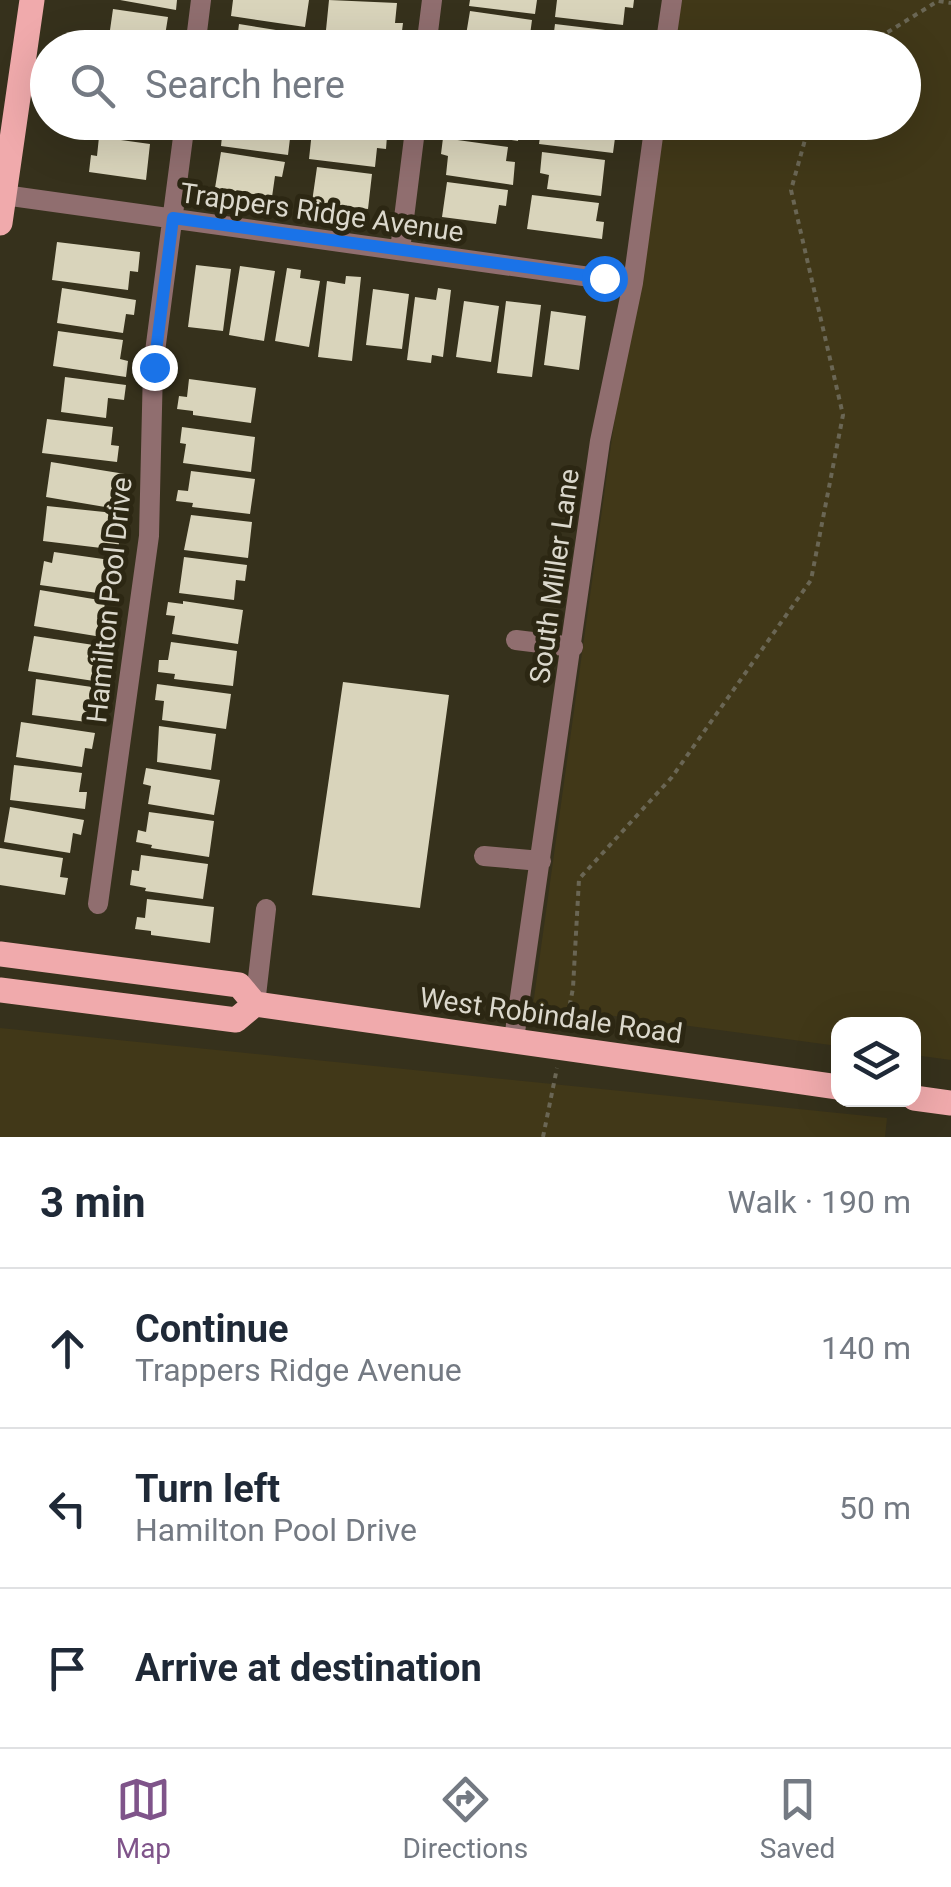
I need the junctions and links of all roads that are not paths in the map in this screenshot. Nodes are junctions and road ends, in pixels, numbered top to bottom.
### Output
1 (32, 0) edge
2 (201, 0) edge
3 (432, 0) edge
4 (672, 0) edge
5 (197, 30) edge
6 (428, 30) edge
7 (668, 30) edge
8 (183, 140) edge
9 (414, 140) edge
10 (653, 140) edge
11 (4, 195) junction
12 (173, 218) junction
13 (0, 224) edge
14 (400, 250) junction
15 (633, 283) junction
16 (516, 640) dead end
17 (573, 647) junction
18 (484, 856) dead end
19 (540, 861) junction
20 (98, 904) dead end
21 (266, 910) dead end
22 (0, 954) edge
23 (0, 990) edge
24 (256, 1004) junction
25 (514, 1039) junction
26 (831, 1085) edge
27 (921, 1099) edge
28 (951, 1103) edge

1 - 11 main road
2 - 5 street
3 - 6 street
4 - 7 street
8 - 12 street, Hamilton Pool Drive
9 - 14 street
10 - 15 street, South Miller Lane
11 - 12 street, Trappers Ridge Avenue
11 - 13 main road
12 - 14 street, Trappers Ridge Avenue
12 - 20 street, Hamilton Pool Drive
14 - 15 street, Trappers Ridge Avenue
15 - 17 street, South Miller Lane
16 - 17 street
17 - 19 street, South Miller Lane
18 - 19 street
19 - 25 street, South Miller Lane
21 - 24 street
22 - 24 main road, West Robindale Road
23 - 24 main road, West Robindale Road
24 - 25 main road, West Robindale Road
25 - 26 main road, West Robindale Road
27 - 28 main road

